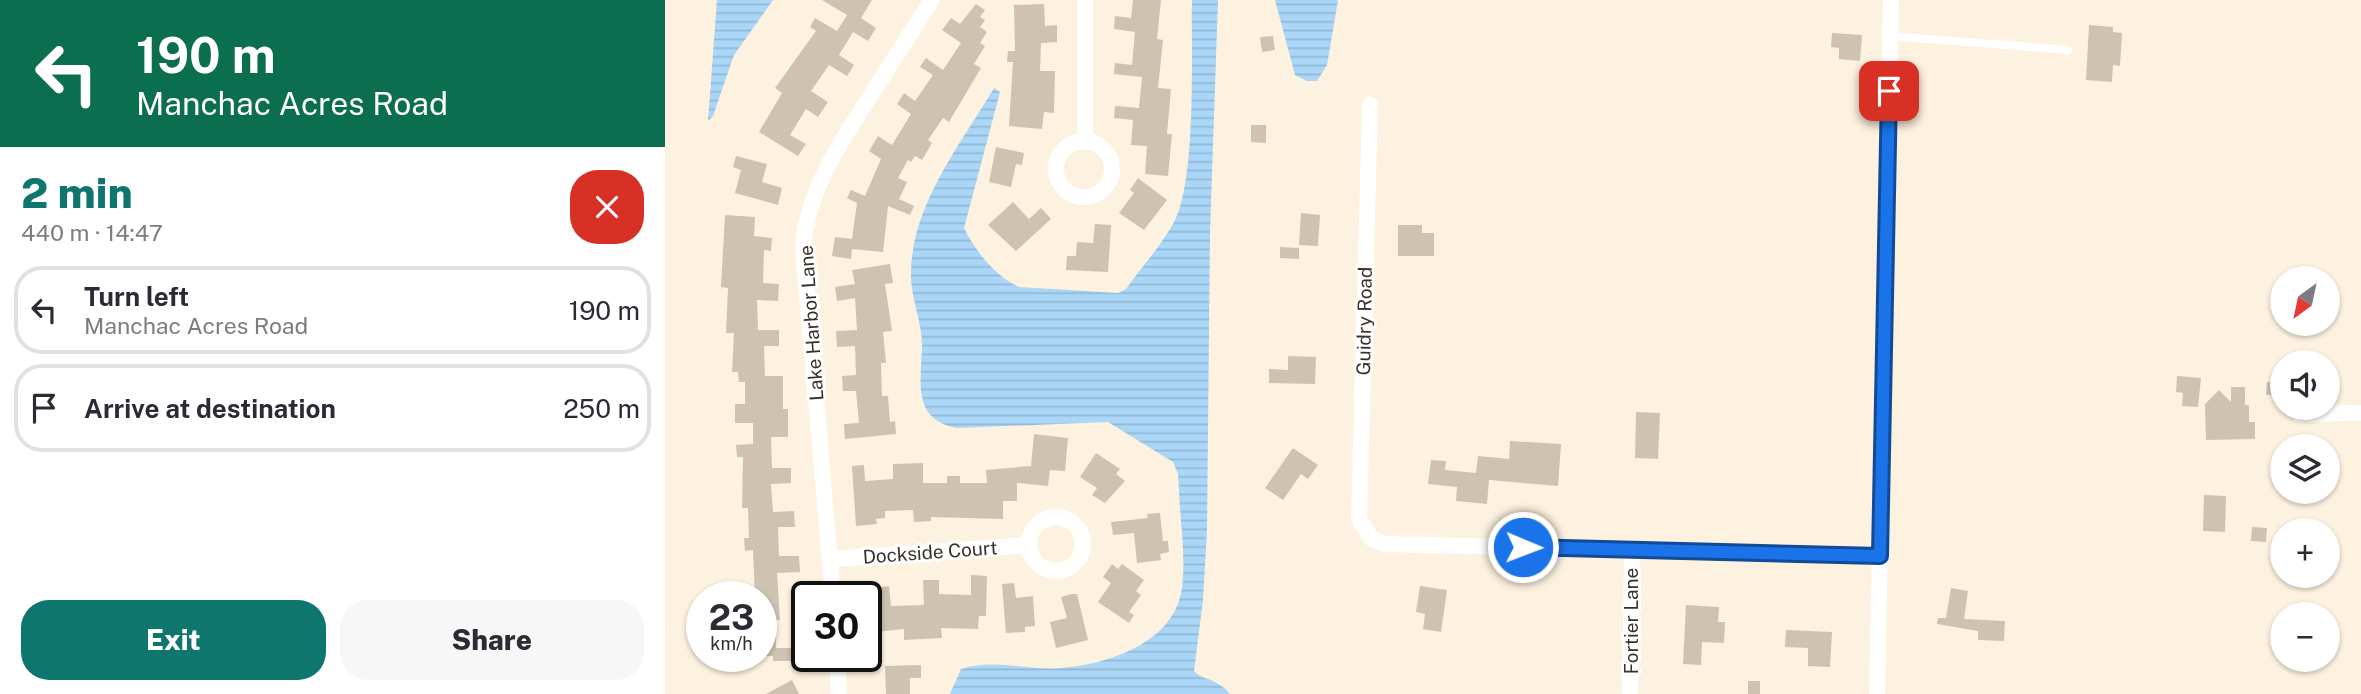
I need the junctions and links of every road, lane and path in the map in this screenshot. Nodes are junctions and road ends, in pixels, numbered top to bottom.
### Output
1 (932, 0) edge
2 (1085, 0) edge
3 (1891, 0) edge
4 (1890, 36) junction
5 (2068, 50) dead end
6 (1370, 106) dead end
7 (1085, 142) dead end
8 (2340, 413) edge
9 (2361, 413) edge
10 (1029, 545) dead end
11 (1632, 549) junction
12 (1880, 556) junction
13 (831, 559) junction
14 (832, 581) edge
15 (838, 672) edge
16 (839, 694) edge
17 (1630, 694) edge
18 (1877, 694) edge

1 - 13 street, Lake Harbor Lane
2 - 7 street
3 - 4 street
4 - 5 lane
4 - 12 street
6 - 11 street, Guidry Road
8 - 9 street
10 - 13 street, Dockside Court
11 - 12 street
11 - 17 street, Fortier Lane
12 - 18 street
13 - 14 street, Lake Harbor Lane
15 - 16 street

